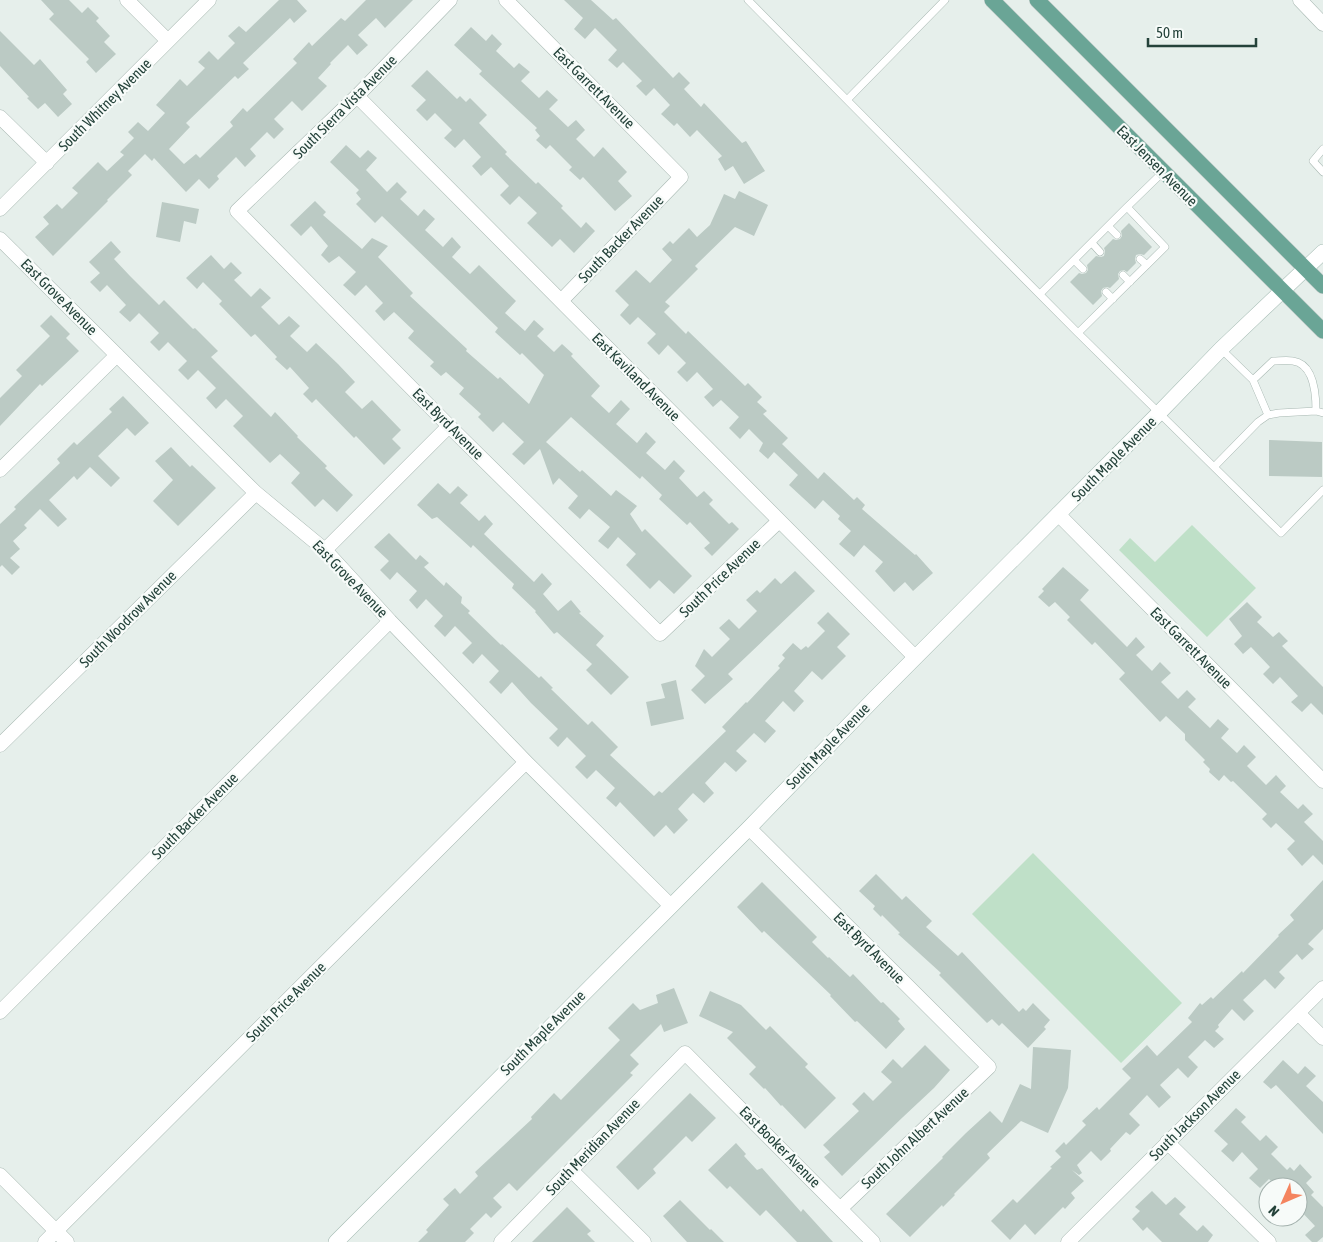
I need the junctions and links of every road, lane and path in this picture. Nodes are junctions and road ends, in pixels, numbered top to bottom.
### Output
1 (127, 0) edge
2 (209, 0) edge
3 (450, 0) edge
4 (506, 0) edge
5 (748, 0) edge
6 (945, 0) edge
7 (992, 0) edge
8 (1037, 0) edge
9 (1300, 0) edge
10 (1323, 24) edge
11 (168, 41) junction
12 (357, 96) junction
13 (847, 100) junction
14 (0, 117) edge
15 (1323, 149) edge
16 (47, 163) junction
17 (1163, 172) junction
18 (1323, 172) edge
19 (682, 177) joint
20 (1127, 207) junction
21 (0, 209) edge
22 (237, 211) joint
23 (1108, 226) junction
24 (1117, 235) dead end
25 (0, 239) edge
26 (1092, 243) junction
27 (1100, 252) dead end
28 (1323, 252) edge
29 (1140, 259) dead end
30 (1074, 260) junction
31 (1147, 265) junction
32 (1083, 269) dead end
33 (1305, 269) junction
34 (1123, 275) dead end
35 (1130, 282) junction
36 (1323, 286) edge
37 (1282, 291) junction
38 (1106, 292) dead end
39 (1040, 294) junction
40 (1112, 299) junction
41 (561, 301) junction
42 (1323, 331) edge
43 (1078, 333) junction
44 (1221, 349) junction
45 (116, 355) junction
46 (1253, 380) junction
47 (1320, 412) edge
48 (1158, 414) junction
49 (1268, 415) junction
50 (449, 426) junction
51 (1214, 467) junction
52 (0, 470) edge
53 (1323, 490) edge
54 (256, 493) junction
55 (1058, 514) junction
56 (779, 521) junction
57 (325, 550) junction
58 (390, 621) junction
59 (660, 634) joint
60 (915, 657) junction
61 (0, 745) edge
62 (526, 762) junction
63 (1323, 781) edge
64 (749, 828) junction
65 (670, 905) junction
66 (1323, 988) edge
67 (0, 1012) edge
68 (1298, 1013) junction
69 (1323, 1038) edge
70 (686, 1053) joint
71 (989, 1067) joint
72 (1167, 1142) junction
73 (571, 1170) junction
74 (0, 1175) edge
75 (841, 1208) junction
76 (56, 1231) junction
77 (45, 1242) edge
78 (67, 1242) edge
79 (336, 1242) edge
80 (502, 1242) edge
81 (644, 1242) edge
82 (873, 1242) edge
83 (1068, 1242) edge
84 (1269, 1242) edge

1 - 11 street
2 - 11 street, South Whitney Avenue
3 - 12 street, South Sierra Vista Avenue
4 - 19 street, East Garrett Avenue
5 - 13 lane
6 - 13 lane
7 - 17 main road, East Jensen Avenue
8 - 33 main road
9 - 10 street
11 - 16 street, South Whitney Avenue
12 - 22 street, South Sierra Vista Avenue
12 - 41 street, East Kaviland Avenue
13 - 39 lane
14 - 16 street
15 - 18 lane
16 - 21 street, South Whitney Avenue
17 - 20 lane
17 - 37 main road, East Jensen Avenue
19 - 41 street, South Backer Avenue
20 - 23 lane
20 - 31 lane
22 - 50 street, East Byrd Avenue
23 - 24 lane
23 - 26 lane
25 - 45 street, East Grove Avenue
26 - 27 lane
26 - 30 lane
28 - 33 main road, South Maple Avenue
29 - 31 lane
30 - 32 lane
30 - 39 lane
31 - 35 lane
33 - 36 main road
33 - 37 main road, South Maple Avenue
34 - 35 lane
35 - 40 lane
37 - 42 main road, East Jensen Avenue
37 - 44 main road, South Maple Avenue
38 - 40 lane
39 - 43 lane
40 - 43 lane
41 - 56 street, East Kaviland Avenue
43 - 48 lane
44 - 46 lane
44 - 48 main road, South Maple Avenue
45 - 52 street
45 - 54 street, East Grove Avenue
46 - 47 lane
46 - 49 lane
47 - 49 lane
48 - 51 lane
48 - 55 main road, South Maple Avenue
49 - 51 lane
50 - 57 street
50 - 59 street, East Byrd Avenue
51 - 53 lane
54 - 57 street, East Grove Avenue
54 - 61 street, South Woodrow Avenue
55 - 60 main road, South Maple Avenue
55 - 63 street, East Garrett Avenue
56 - 59 street, South Price Avenue
56 - 60 street, East Kaviland Avenue
57 - 58 street, East Grove Avenue
58 - 62 street, East Grove Avenue
58 - 67 street, South Backer Avenue
60 - 64 main road, South Maple Avenue
62 - 65 street, East Grove Avenue
62 - 76 street, South Price Avenue
64 - 65 main road, South Maple Avenue
64 - 71 street, East Byrd Avenue
65 - 79 main road, South Maple Avenue
66 - 68 street, South Jackson Avenue
68 - 69 street
68 - 72 street, South Jackson Avenue
70 - 73 street, South Meridian Avenue
70 - 75 street, East Booker Avenue
71 - 75 street, South John Albert Avenue
72 - 83 street, South Jackson Avenue
72 - 84 street
73 - 80 street, South Meridian Avenue
73 - 81 street
74 - 76 street
75 - 82 street, East Booker Avenue
76 - 77 street, South Price Avenue
76 - 78 street

